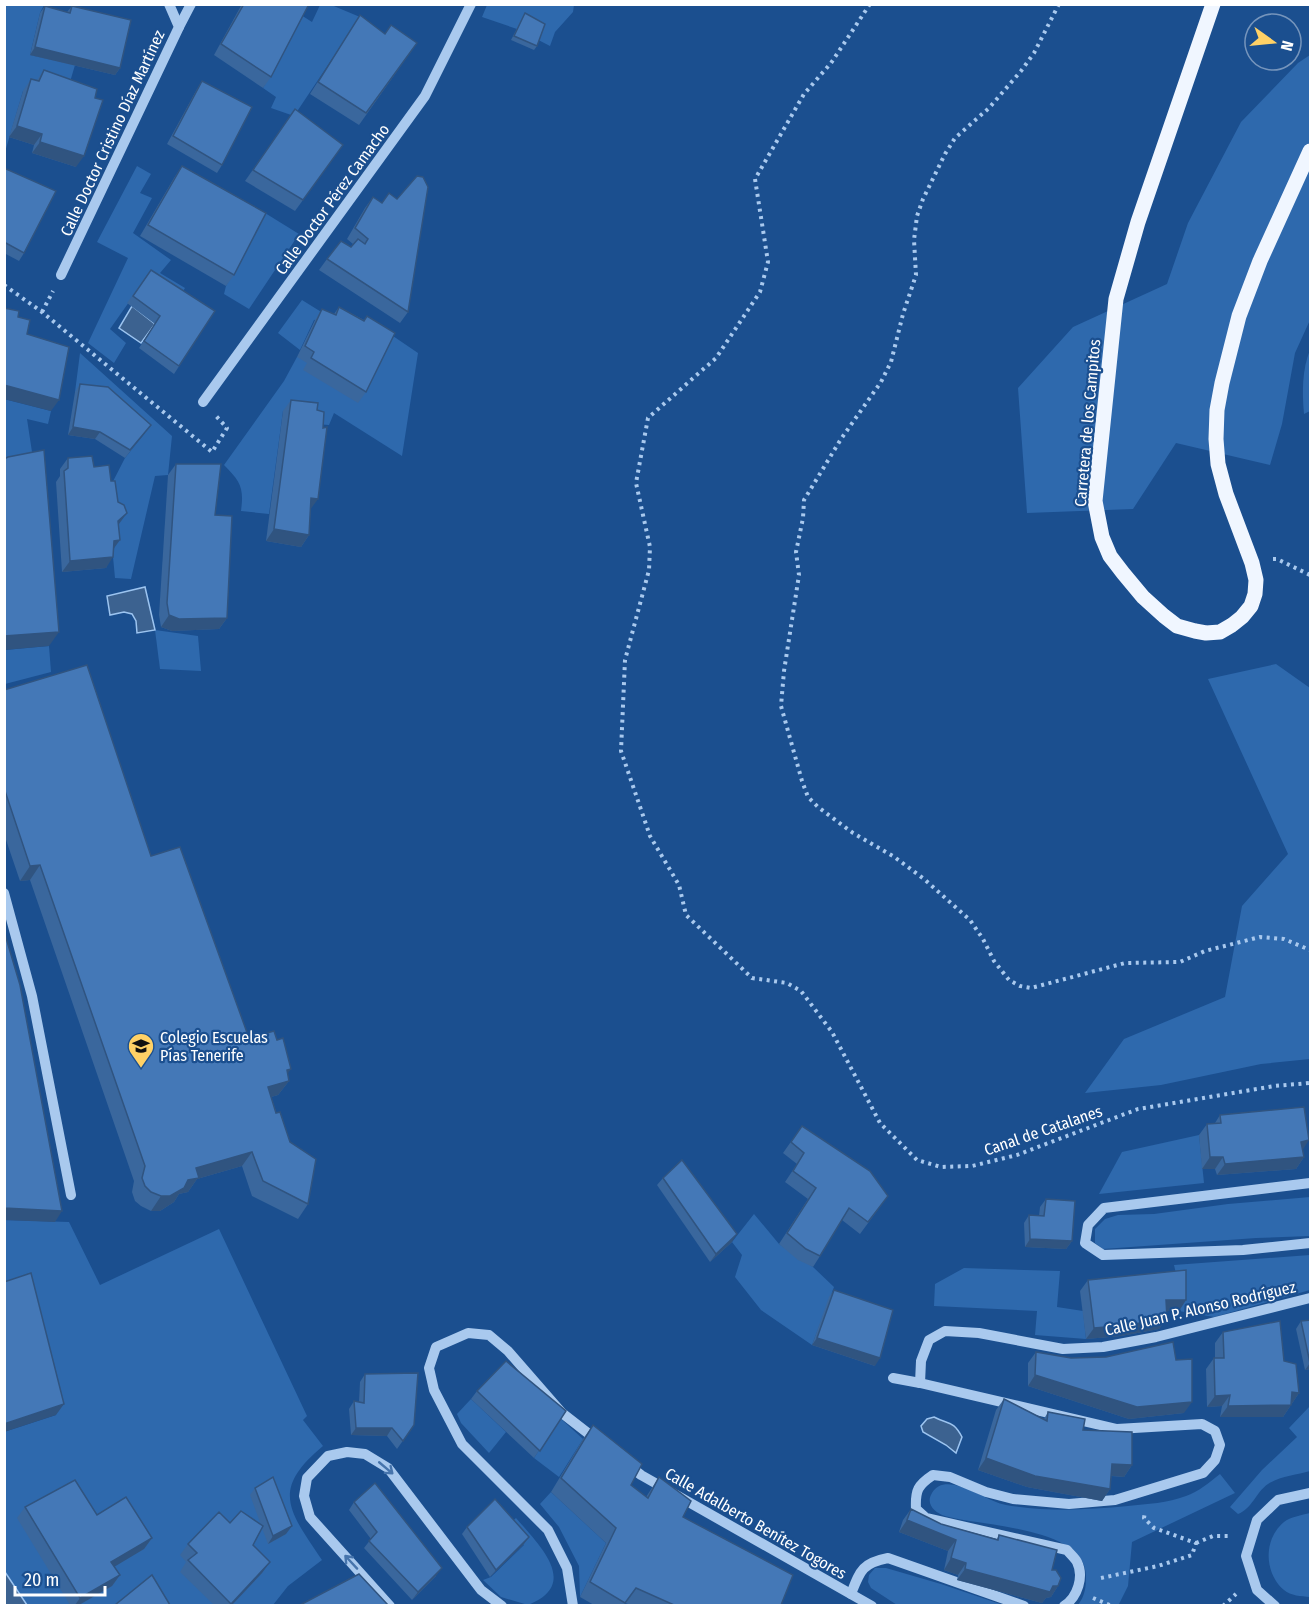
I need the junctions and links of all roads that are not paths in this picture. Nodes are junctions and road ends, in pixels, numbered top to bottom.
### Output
1 (169, 4) edge
2 (191, 4) edge
3 (471, 4) edge
4 (1213, 4) edge
5 (179, 27) junction
6 (1311, 151) edge
7 (61, 275) dead end
8 (203, 402) road end
9 (4, 893) edge
10 (1311, 1183) edge
11 (71, 1195) dead end
12 (1311, 1243) edge
13 (1311, 1298) edge
14 (893, 1378) dead end
15 (920, 1383) junction
16 (1311, 1492) edge
17 (851, 1594) junction
18 (390, 1605) edge
19 (502, 1605) edge
20 (573, 1605) edge
21 (872, 1605) edge
22 (1024, 1605) edge
23 (1064, 1605) edge
24 (1275, 1605) edge

1 - 5 street, Calle Doctor Cristino Díaz Martínez
2 - 5 street
3 - 8 street, Calle Doctor Pérez Camacho
4 - 6 main road, Carretera de los Campitos
5 - 7 street, Calle Doctor Cristino Díaz Martínez
9 - 11 street
10 - 12 street
13 - 15 street, Calle Juan P. Alonso Rodríguez
14 - 15 street
15 - 23 street
16 - 24 street
17 - 20 street, Calle Adalberto Benítez Togores
17 - 21 street, Calle Adalberto Benítez Togores
17 - 22 street
18 -> 19 street

